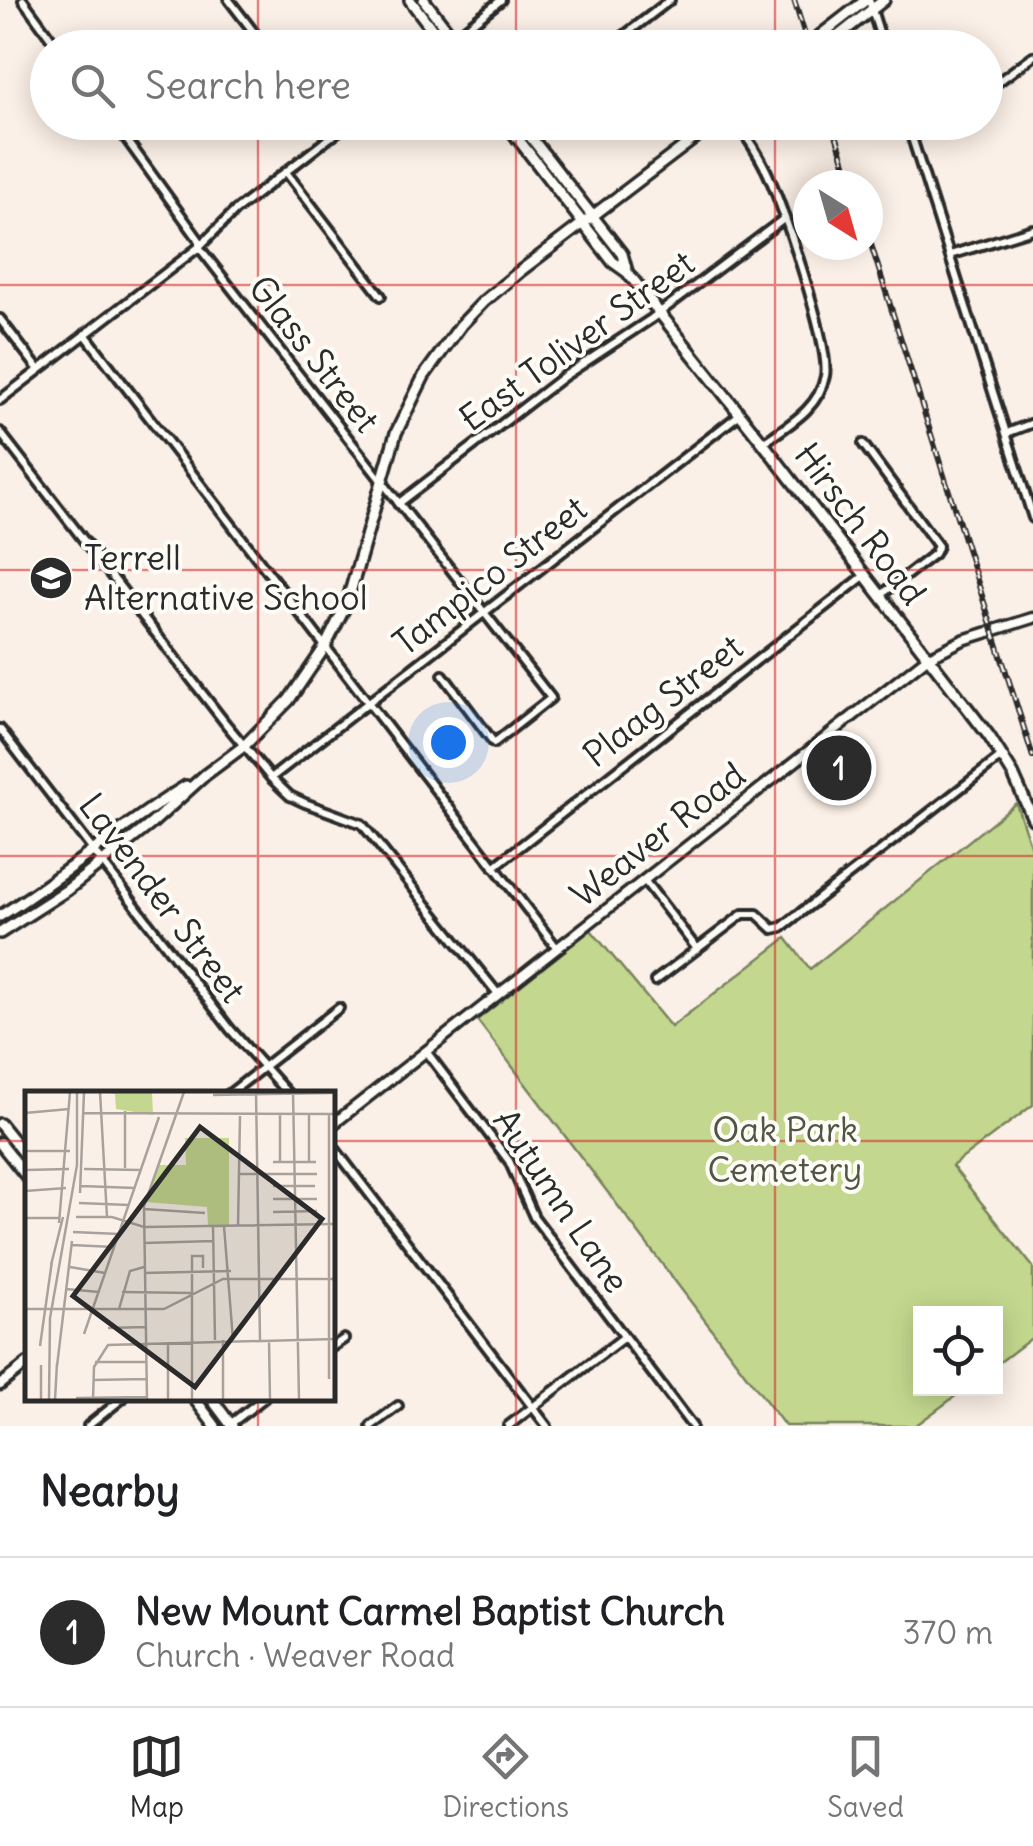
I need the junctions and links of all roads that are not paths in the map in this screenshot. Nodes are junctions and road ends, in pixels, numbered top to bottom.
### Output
1 (23, 0) edge
2 (229, 0) edge
3 (410, 0) edge
4 (424, 0) edge
5 (501, 0) edge
6 (670, 0) edge
7 (884, 0) edge
8 (869, 3) edge
9 (45, 30) edge
10 (252, 30) edge
11 (432, 30) edge
12 (447, 30) edge
13 (463, 30) edge
14 (631, 30) edge
15 (830, 30) edge
16 (841, 30) edge
17 (878, 30) edge
18 (1033, 56) edge
19 (1003, 78) edge
20 (127, 140) edge
21 (329, 140) edge
22 (521, 140) edge
23 (531, 140) edge
24 (692, 140) edge
25 (748, 140) edge
26 (913, 140) edge
27 (286, 172) junction
28 (785, 218) junction
29 (587, 220) junction
30 (1033, 229) edge
31 (199, 247) junction
32 (950, 255) junction
33 (382, 296) dead end
34 (659, 314) junction
35 (0, 318) edge
36 (85, 334) junction
37 (39, 370) junction
38 (0, 400) edge
39 (740, 414) junction
40 (1033, 423) edge
41 (0, 432) edge
42 (1007, 433) junction
43 (763, 442) junction
44 (863, 444) dead end
45 (380, 479) junction
46 (398, 504) junction
47 (1033, 518) edge
48 (864, 576) junction
49 (880, 596) junction
50 (483, 612) junction
51 (1033, 618) edge
52 (325, 647) junction
53 (927, 658) junction
54 (443, 674) dead end
55 (368, 703) junction
56 (0, 728) edge
57 (244, 746) junction
58 (1001, 757) junction
59 (205, 775) junction
60 (271, 778) junction
61 (1033, 819) edge
62 (95, 850) junction
63 (104, 862) junction
64 (494, 866) junction
65 (644, 880) junction
66 (0, 916) edge
67 (0, 932) edge
68 (557, 948) junction
69 (697, 949) junction
70 (655, 982) dead end
71 (498, 994) junction
72 (340, 1008) dead end
73 (426, 1050) junction
74 (264, 1067) junction
75 (233, 1091) edge
76 (285, 1091) edge
77 (335, 1122) edge
78 (0, 1124) edge
79 (0, 1143) edge
80 (335, 1149) edge
81 (25, 1155) edge
82 (25, 1174) edge
83 (624, 1337) junction
84 (344, 1339) dead end
85 (335, 1346) edge
86 (25, 1365) edge
87 (0, 1385) edge
88 (119, 1401) edge
89 (196, 1401) edge
90 (212, 1401) edge
91 (260, 1401) edge
92 (398, 1406) dead end
93 (532, 1408) junction
94 (230, 1425) edge
95 (88, 1426) edge
96 (215, 1426) edge
97 (371, 1426) edge
98 (508, 1426) edge
99 (546, 1426) edge
100 (692, 1426) edge

1 - 9 street
2 - 10 street
3 - 11 main road
4 - 12 main road
5 - 13 street
6 - 14 street
7 - 8 main road
8 - 15 main road
8 - 16 main road
8 - 17 street
18 - 19 street
20 - 31 street, Glass Street
21 - 27 street
22 - 29 main road, Hirsch Road
23 - 29 main road, Hirsch Road
24 - 29 main road
25 - 28 street
26 - 32 street
27 - 31 street
27 - 33 street
28 - 34 street, East Toliver Street
28 - 43 street
29 - 34 main road, Hirsch Road
29 - 45 main road
30 - 32 street
31 - 36 street
31 - 45 street, Glass Street
32 - 42 street
34 - 39 main road, Hirsch Road
34 - 46 street, East Toliver Street
35 - 37 street
36 - 37 street
36 - 52 street
37 - 38 street
39 - 43 main road, Hirsch Road
39 - 50 street, Tampico Street
40 - 42 street
41 - 57 street
42 - 47 street
43 - 48 main road, Hirsch Road
44 - 49 street
45 - 46 street, Glass Street
45 - 52 main road
46 - 50 street, Glass Street
48 - 49 main road, Hirsch Road
48 - 64 street, Plaag Street
49 - 53 main road, Hirsch Road
50 - 54 street, Glass Street
50 - 55 street, Tampico Street
51 - 53 street, Weaver Road
52 - 55 street
52 - 57 main road
53 - 58 main road, Hirsch Road
53 - 65 street, Weaver Road
55 - 60 street, Tampico Street
55 - 64 street
56 - 62 street, Lavender Street
57 - 59 main road
57 - 60 street
58 - 61 main road, Hirsch Road
58 - 69 street
59 - 62 main road
59 - 63 main road
60 - 71 street
62 - 63 street, Lavender Street
62 - 66 main road
63 - 67 main road
63 - 74 street, Lavender Street
64 - 68 street
65 - 68 street, Weaver Road
65 - 69 street
68 - 71 street, Weaver Road
69 - 70 street
71 - 73 street, Weaver Road
72 - 74 street
73 - 77 street, Weaver Road
73 - 83 street, Autumn Lane
74 - 75 street
74 - 76 street, Lavender Street
78 - 81 main road
79 - 82 main road
80 - 93 street
83 - 93 street
83 - 100 street, Autumn Lane
84 - 85 street
86 - 87 street
88 - 95 street
89 - 96 main road
90 - 94 main road
91 - 94 street
92 - 97 street
93 - 98 street
93 - 99 street

